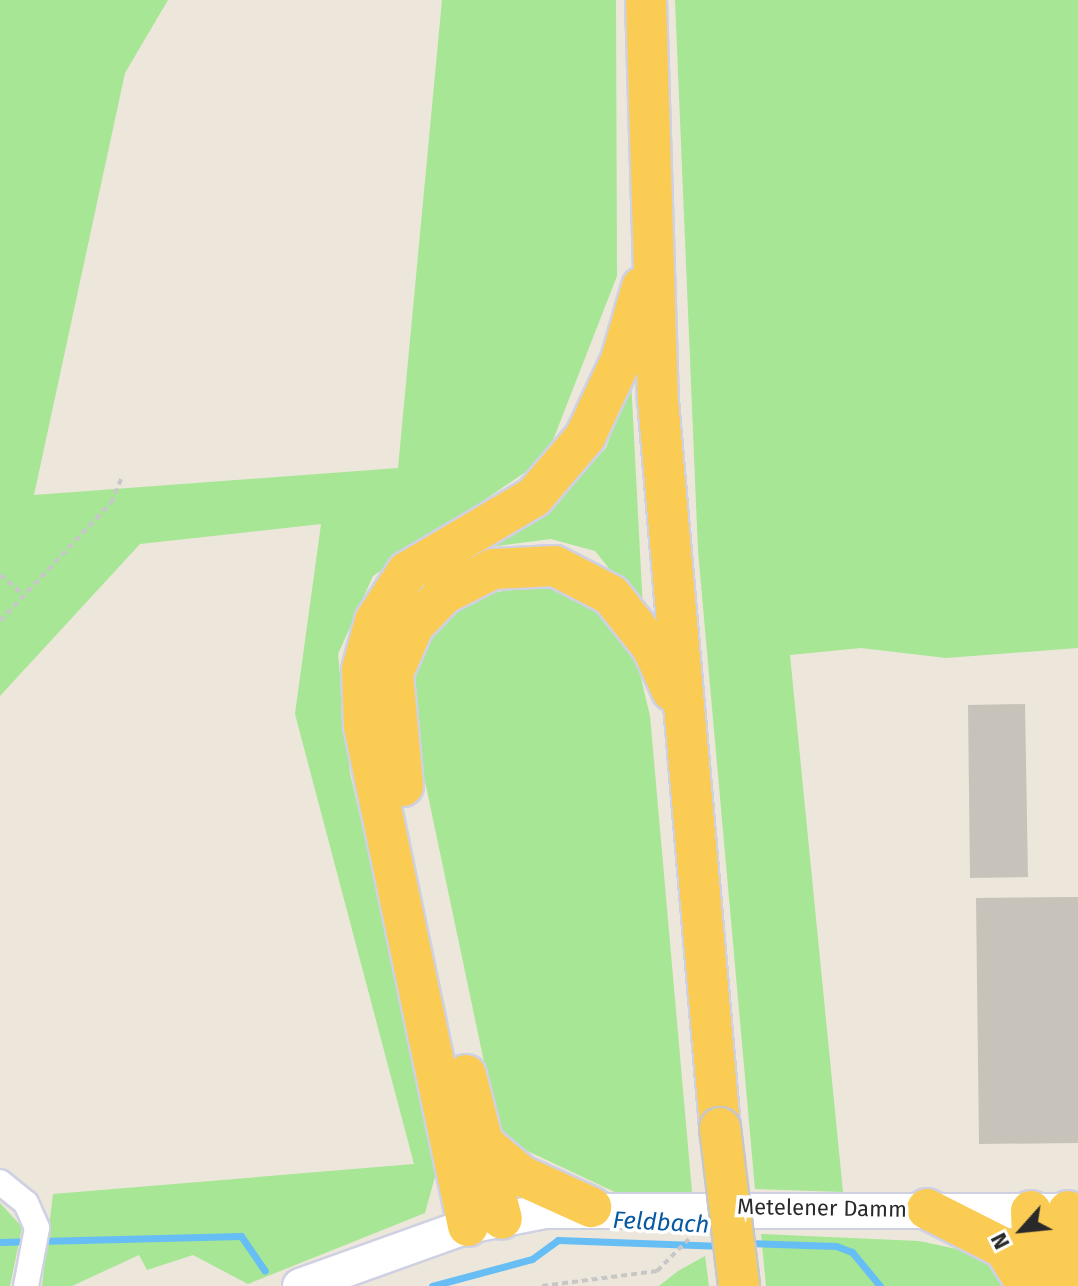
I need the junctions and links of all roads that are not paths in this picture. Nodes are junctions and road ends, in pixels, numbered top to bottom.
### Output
1 (646, 0) edge
2 (651, 248) junction
3 (682, 715) junction
4 (484, 1144) junction
5 (0, 1182) edge
6 (591, 1207) junction
7 (927, 1209) junction
8 (1050, 1211) junction
9 (485, 1222) junction
10 (26, 1286) edge
11 (300, 1286) edge
12 (739, 1286) edge
13 (1031, 1286) edge
14 (1064, 1286) edge

1 - 2 highway
2 - 3 highway
2 - 9 highway
3 - 4 highway
3 - 12 highway, bridge
4 - 6 highway
4 - 9 highway
5 - 10 street
6 - 7 main road, Metelener Damm
6 - 9 main road, Metelener Damm
7 - 8 main road, Metelener Damm
7 - 13 highway
8 - 13 highway
8 - 14 highway
9 - 11 main road, Metelener Damm

